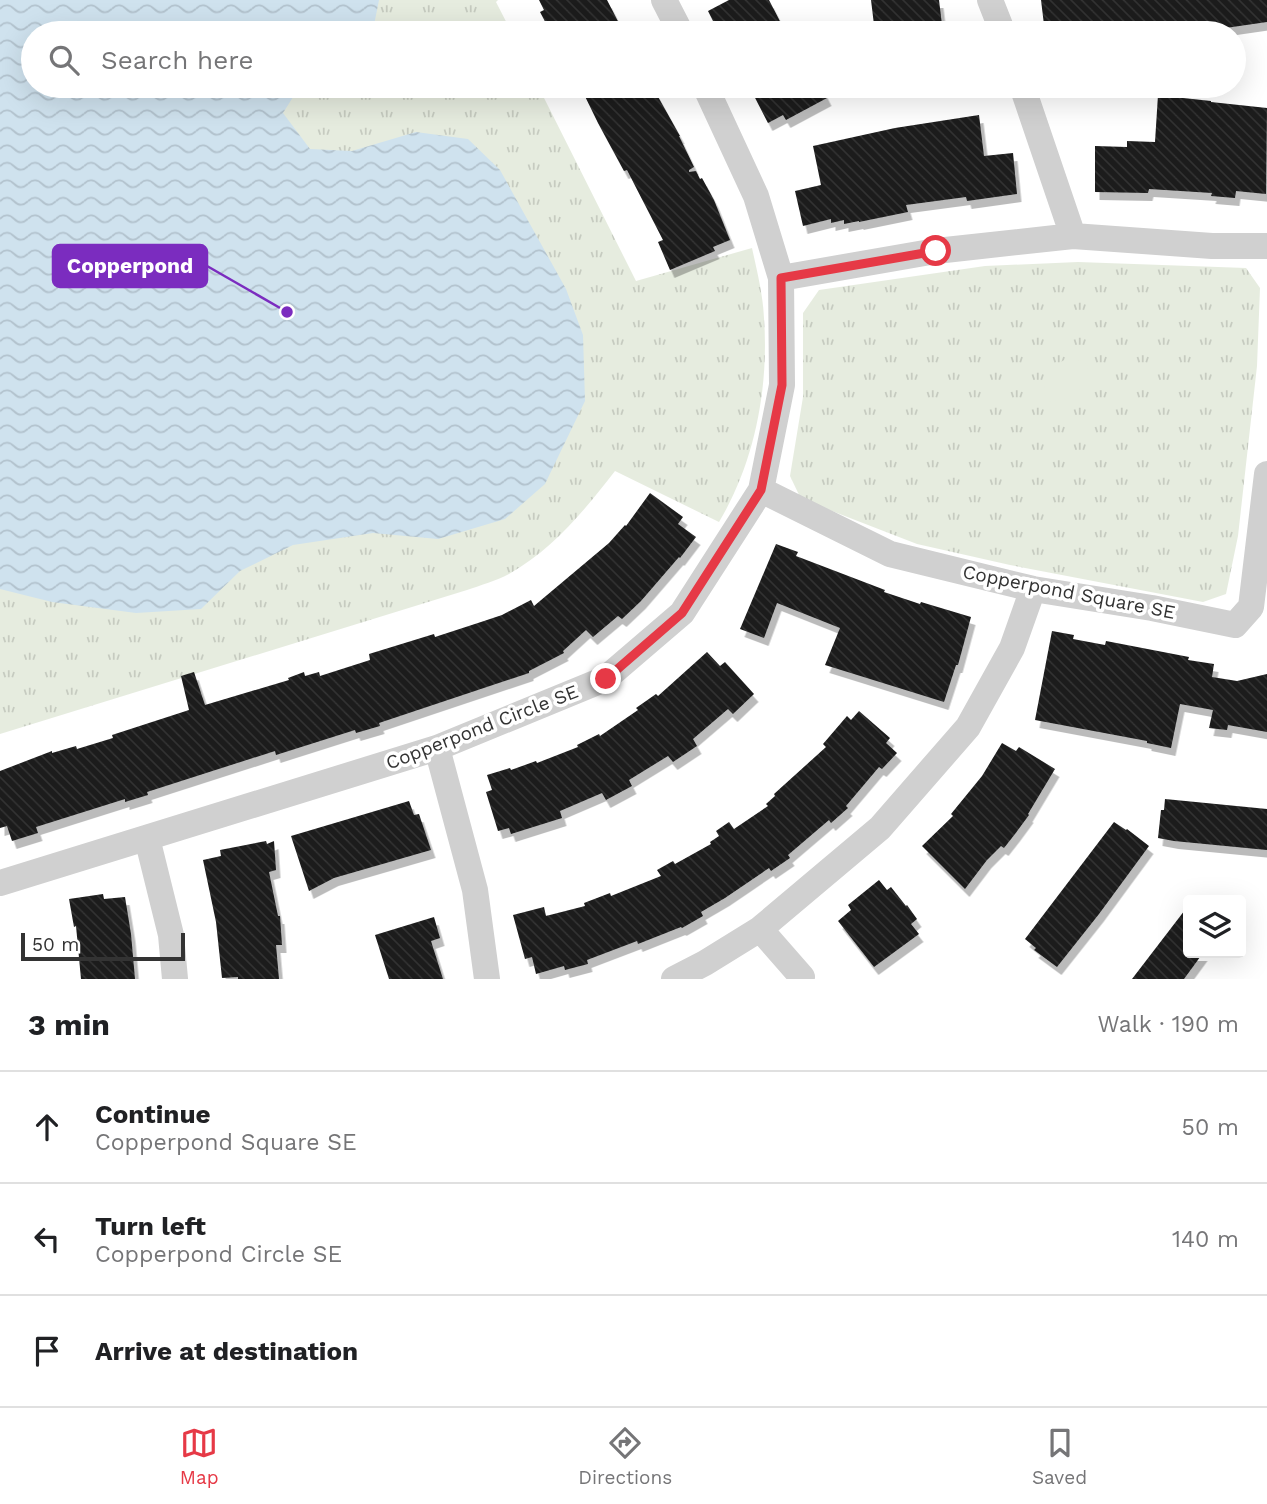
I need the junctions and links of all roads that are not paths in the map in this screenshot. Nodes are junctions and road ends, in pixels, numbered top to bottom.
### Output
1 (664, 0) edge
2 (990, 0) edge
3 (675, 21) edge
4 (998, 21) edge
5 (711, 98) edge
6 (1026, 98) edge
7 (1073, 236) junction
8 (1267, 246) edge
9 (781, 278) junction
10 (1267, 474) edge
11 (761, 490) junction
12 (1033, 589) junction
13 (437, 748) junction
14 (147, 838) junction
15 (0, 883) edge
16 (760, 929) junction
17 (802, 977) edge
18 (175, 979) edge
19 (487, 979) edge
20 (674, 979) edge

1 - 3 street
2 - 4 street
5 - 9 street, Copperpond Circle SE
6 - 7 street
7 - 8 street
7 - 9 street
9 - 11 street, Copperpond Circle SE
10 - 12 street, Copperpond Square SE
11 - 12 street, Copperpond Square SE
11 - 13 street, Copperpond Circle SE
12 - 16 street
13 - 14 street, Copperpond Circle SE
13 - 19 street
14 - 15 street, Copperpond Circle SE
14 - 18 street
16 - 17 street
16 - 20 street

